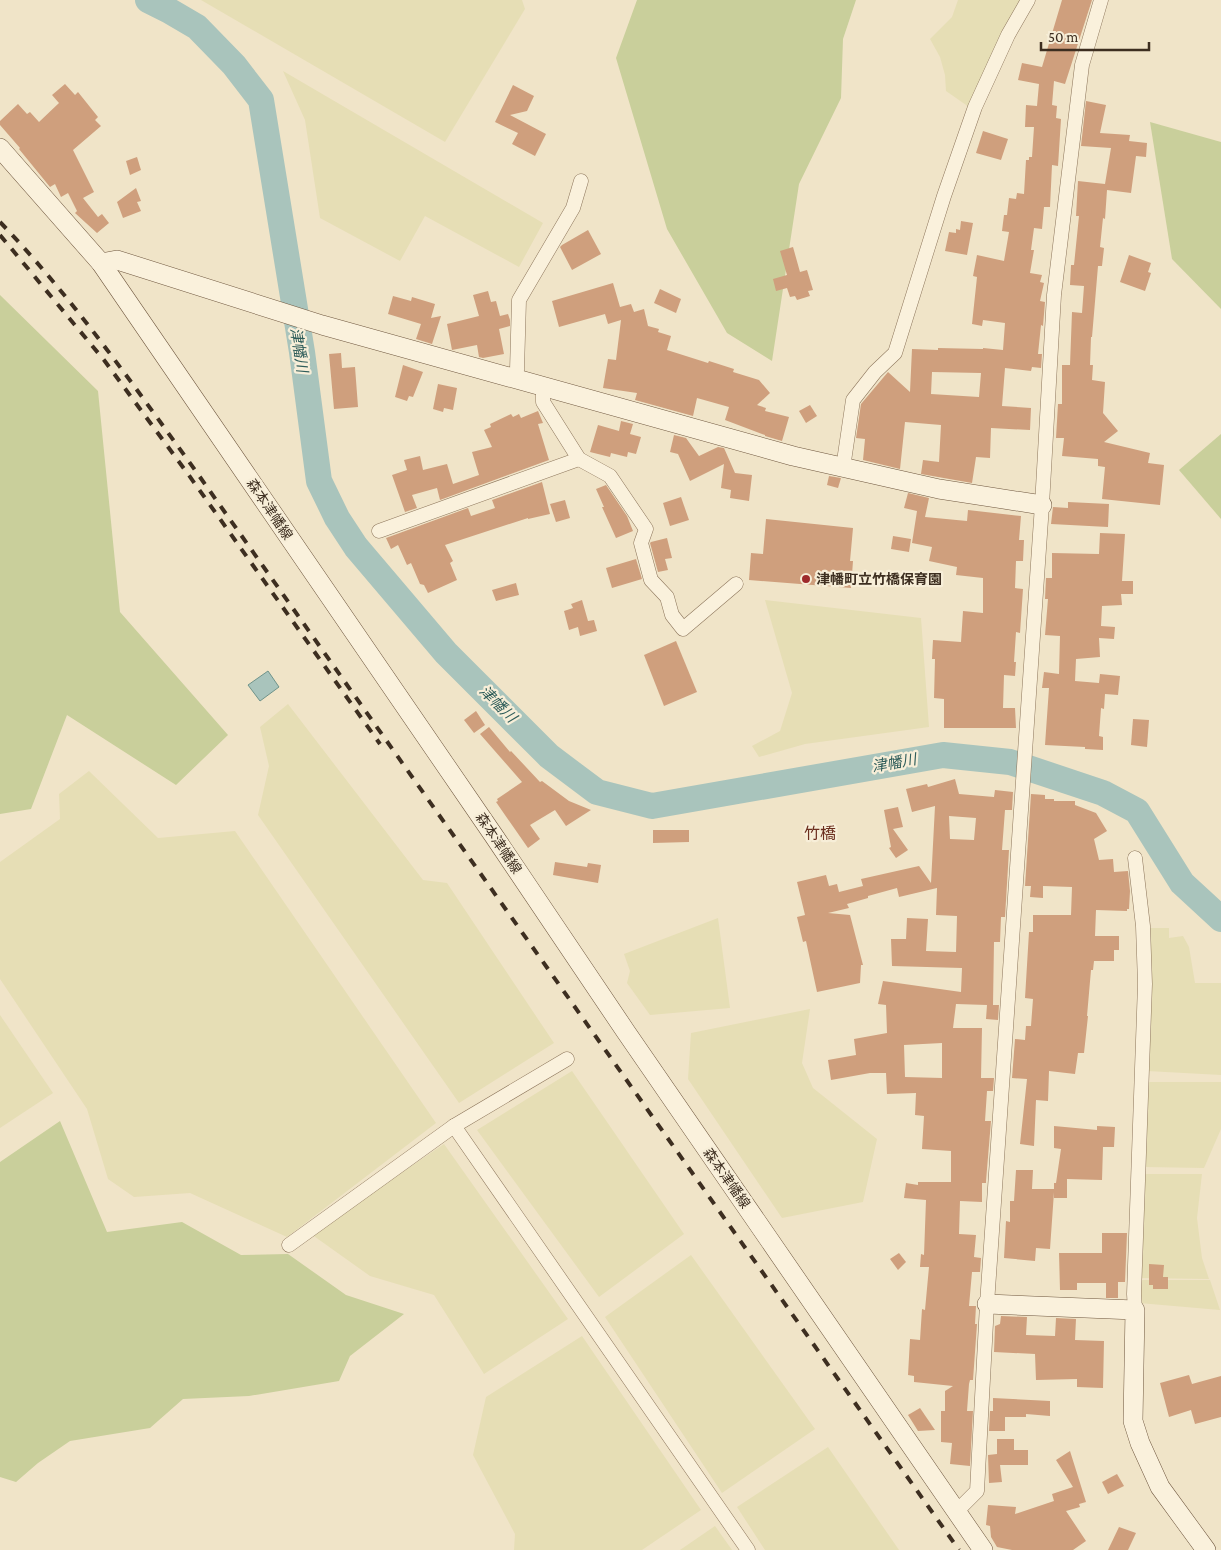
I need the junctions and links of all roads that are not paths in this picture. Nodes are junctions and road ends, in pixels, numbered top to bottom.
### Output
1 (1028, 0) edge
2 (1101, 0) edge
3 (0, 148) edge
4 (581, 181) dead end
5 (101, 263) junction
6 (514, 379) junction
7 (543, 387) junction
8 (579, 459) junction
9 (843, 468) junction
10 (1042, 505) junction
11 (378, 531) dead end
12 (736, 584) dead end
13 (1135, 858) dead end
14 (567, 1060) dead end
15 (454, 1126) junction
16 (289, 1245) dead end
17 (986, 1304) junction
18 (1135, 1310) junction
19 (958, 1510) junction
20 (748, 1550) edge
21 (984, 1550) edge
22 (1206, 1550) edge

1 - 9 street
2 - 10 street
3 - 5 main road, 森本津幡線
4 - 6 street
5 - 6 main road
5 - 19 main road, 森本津幡線
6 - 7 main road
7 - 8 street
7 - 9 main road
8 - 11 street
8 - 12 street
9 - 10 main road
10 - 17 street
13 - 18 street
14 - 15 street
15 - 16 street
15 - 20 street
17 - 18 main road
17 - 19 street
18 - 22 main road
19 - 21 main road, 森本津幡線

